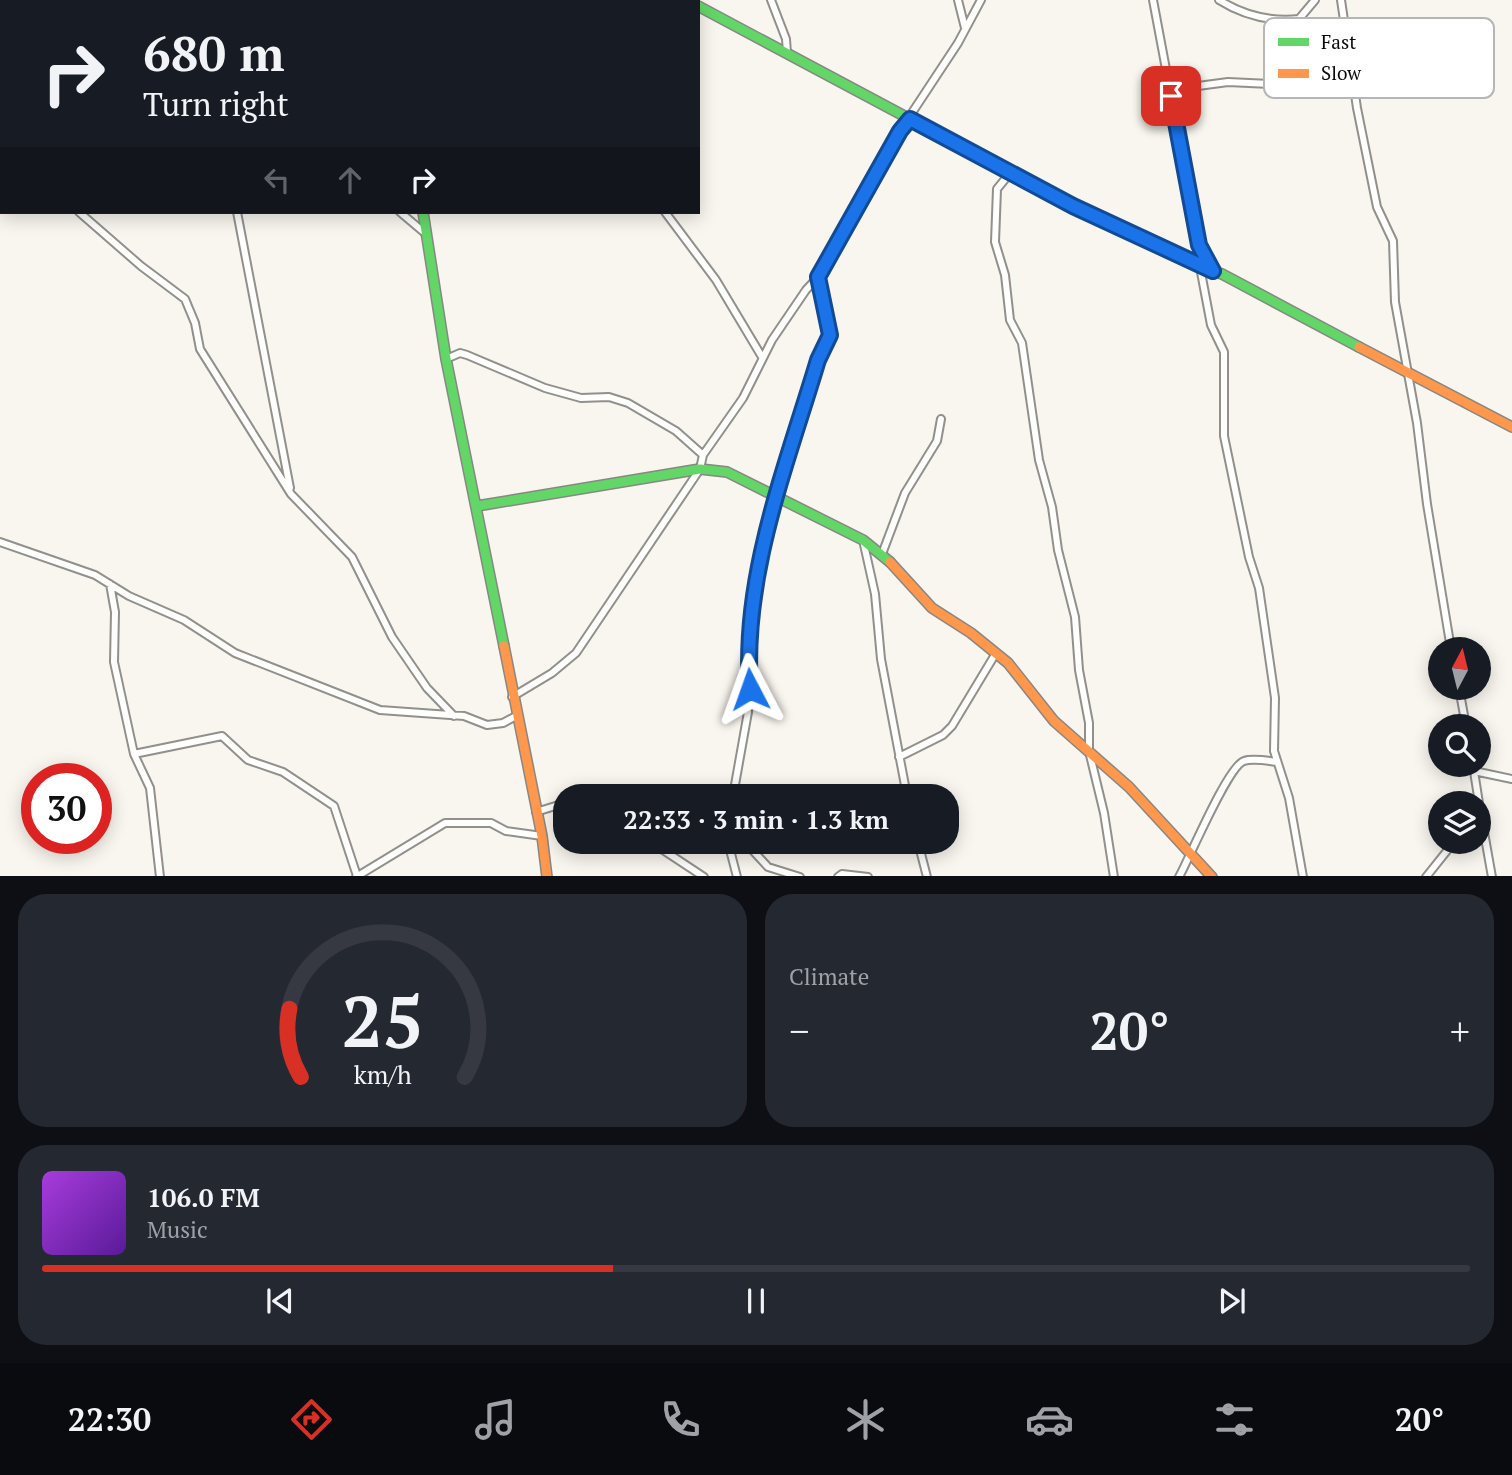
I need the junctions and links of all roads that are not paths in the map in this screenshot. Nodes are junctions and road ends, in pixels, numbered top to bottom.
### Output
1 (771, 0) edge
2 (958, 0) edge
3 (981, 0) edge
4 (1153, 0) edge
5 (1219, 0) edge
6 (1315, 0) edge
7 (1341, 0) edge
8 (700, 7) edge
9 (1271, 18) edge
10 (1300, 18) edge
11 (1343, 18) edge
12 (965, 29) junction
13 (787, 53) junction
14 (1264, 84) edge
15 (1171, 96) junction
16 (1356, 98) edge
17 (910, 119) junction
18 (1010, 173) junction
19 (81, 214) edge
20 (237, 214) edge
21 (402, 214) edge
22 (423, 214) edge
23 (666, 214) edge
24 (428, 235) junction
25 (1200, 267) junction
26 (1213, 271) junction
27 (818, 277) junction
28 (762, 357) junction
29 (446, 359) junction
30 (1409, 373) junction
31 (941, 419) dead end
32 (1512, 427) edge
33 (704, 455) junction
34 (700, 469) junction
35 (291, 494) junction
36 (778, 497) junction
37 (477, 506) junction
38 (863, 540) junction
39 (0, 542) edge
40 (882, 554) junction
41 (110, 584) junction
42 (1449, 637) edge
43 (996, 653) junction
44 (512, 697) junction
45 (454, 716) junction
46 (516, 716) junction
47 (1089, 751) junction
48 (134, 754) junction
49 (899, 757) junction
50 (1277, 762) junction
51 (1491, 773) edge
52 (1512, 779) edge
53 (735, 784) edge
54 (905, 784) edge
55 (553, 807) edge
56 (536, 812) junction
57 (542, 836) junction
58 (669, 854) edge
59 (730, 854) edge
60 (756, 854) edge
61 (921, 854) edge
62 (1444, 854) edge
63 (1488, 854) edge
64 (1191, 855) junction
65 (160, 876) edge
66 (356, 876) edge
67 (547, 876) edge
68 (702, 876) edge
69 (737, 876) edge
70 (797, 876) edge
71 (839, 876) edge
72 (859, 876) edge
73 (927, 876) edge
74 (1114, 876) edge
75 (1180, 876) edge
76 (1211, 876) edge
77 (1303, 876) edge
78 (1427, 876) edge
79 (1492, 876) edge

1 - 13 street
2 - 12 street
3 - 12 street
4 - 15 street
5 - 9 street
6 - 10 street
7 - 11 street
8 - 13 street
12 - 17 street
13 - 17 street
14 - 15 street
15 - 26 street
16 - 30 street
17 - 18 street
17 - 27 street
18 - 25 street
18 - 47 street
19 - 35 street
20 - 35 street
21 - 24 street
22 - 24 street
23 - 28 street
24 - 29 street
25 - 26 street
25 - 50 street
26 - 30 street
27 - 28 street
27 - 36 street
28 - 33 street
29 - 33 street
29 - 37 street
30 - 32 street
30 - 42 street
31 - 40 street
33 - 34 street
34 - 36 street
34 - 37 street
34 - 44 street
35 - 45 street
36 - 38 street
36 - 53 street
37 - 44 street
38 - 40 street
38 - 49 street
39 - 41 street
40 - 43 street
41 - 45 street
41 - 48 street
43 - 47 street
43 - 49 street
44 - 46 street
45 - 46 street
46 - 56 street
47 - 64 street
47 - 74 street
48 - 65 street
48 - 66 street
49 - 54 street
50 - 64 street
50 - 77 street
51 - 52 street
55 - 56 street
56 - 57 street
57 - 66 street
57 - 67 street
58 - 68 street
59 - 69 street
60 - 70 street
61 - 73 street
62 - 78 street
63 - 79 street
64 - 75 street
64 - 76 street
71 - 72 street

